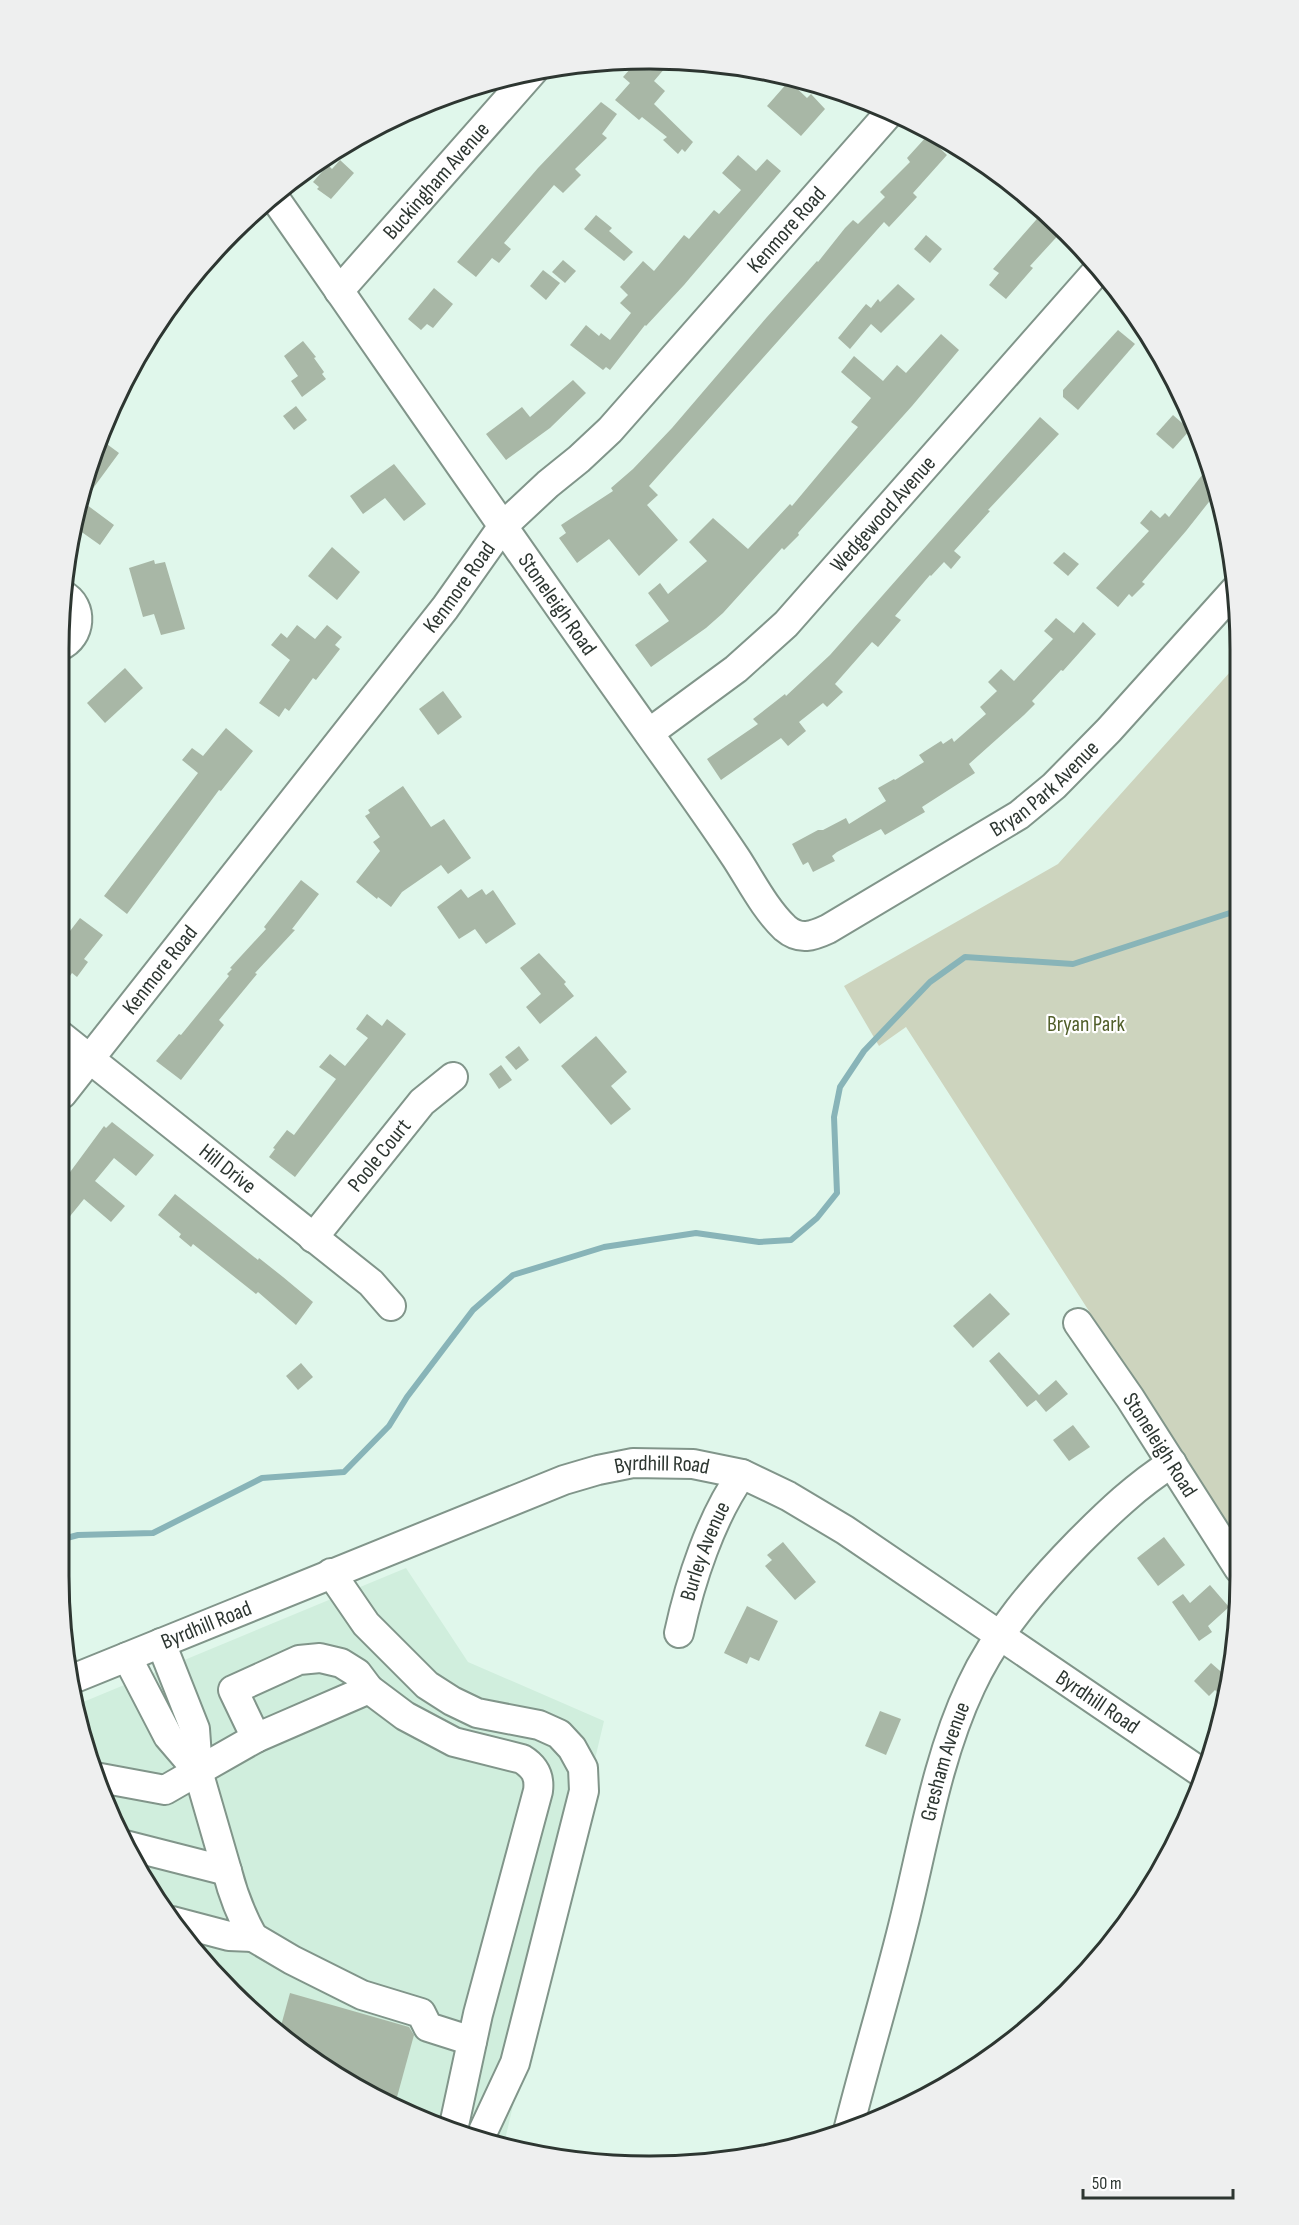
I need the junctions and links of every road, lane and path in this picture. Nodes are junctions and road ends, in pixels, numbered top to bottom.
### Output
1 (522, 83) edge
2 (884, 119) edge
3 (278, 203) edge
4 (1093, 275) edge
5 (339, 291) junction
6 (503, 526) junction
7 (1228, 598) edge
8 (71, 602) edge
9 (69, 641) edge
10 (649, 733) junction
11 (811, 937) joint
12 (69, 1042) edge
13 (90, 1059) junction
14 (453, 1077) dead end
15 (69, 1085) edge
16 (313, 1238) junction
17 (391, 1305) dead end
18 (1078, 1323) dead end
19 (1172, 1463) junction
20 (742, 1474) junction
21 (1230, 1555) edge
22 (331, 1573) junction
23 (679, 1633) dead end
24 (999, 1635) junction
25 (161, 1643) junction
26 (127, 1657) junction
27 (78, 1677) edge
28 (369, 1689) junction
29 (256, 1738) junction
30 (1196, 1769) edge
31 (198, 1771) junction
32 (106, 1780) edge
33 (138, 1848) edge
34 (227, 1871) junction
35 (186, 1925) edge
36 (253, 1937) junction
37 (472, 2041) junction
38 (851, 2120) edge
39 (455, 2122) edge
40 (483, 2131) edge

1 - 5 street, Buckingham Avenue
2 - 6 street, Kenmore Road
3 - 5 street, Stoneleigh Road
4 - 10 street, Wedgewood Avenue
5 - 6 street, Stoneleigh Road
6 - 10 street, Stoneleigh Road
6 - 13 street, Kenmore Road
7 - 11 street, Bryan Park Avenue
8 - 9 street
10 - 11 street, Stoneleigh Road
12 - 13 street, Hill Drive
13 - 15 street, Kenmore Road
13 - 16 street, Hill Drive
14 - 16 street, Poole Court
16 - 17 street, Hill Drive
18 - 19 street, Stoneleigh Road
19 - 21 street, Stoneleigh Road
19 - 24 street, Gresham Avenue
20 - 22 street, Byrdhill Road
20 - 23 street, Burley Avenue
20 - 24 street, Byrdhill Road
22 - 25 street, Byrdhill Road
22 - 40 street
24 - 30 street, Byrdhill Road
24 - 38 street, Gresham Avenue
25 - 26 street, Byrdhill Road
25 - 31 street
26 - 27 street, Byrdhill Road
26 - 31 street
28 - 29 street
28 - 29 street
28 - 37 street
29 - 31 street
31 - 32 street
31 - 34 street
33 - 34 street
34 - 36 street
35 - 36 street
36 - 37 street
37 - 39 street

